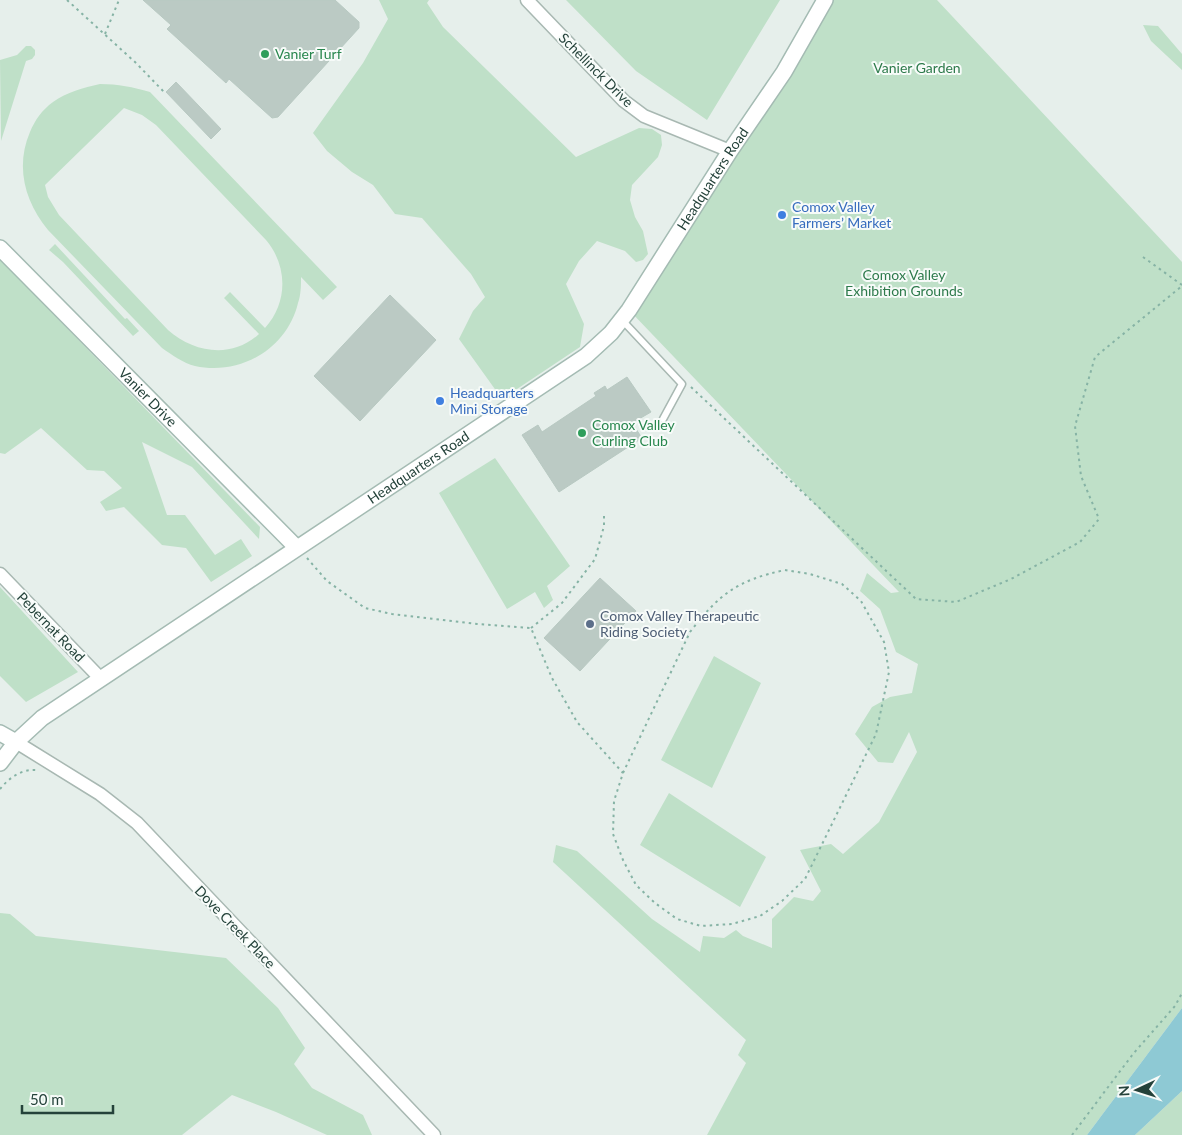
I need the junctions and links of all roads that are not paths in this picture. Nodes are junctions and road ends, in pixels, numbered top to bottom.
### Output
1 (527, 0) edge
2 (825, 0) edge
3 (730, 151) junction
4 (0, 248) edge
5 (622, 320) junction
6 (663, 419) dead end
7 (296, 547) junction
8 (0, 574) edge
9 (101, 680) junction
10 (0, 733) edge
11 (16, 742) junction
12 (0, 763) edge
13 (434, 1135) edge

1 - 3 street, Schellinck Drive
2 - 3 main road, Headquarters Road
3 - 5 main road, Headquarters Road
4 - 7 main road, Vanier Drive
5 - 6 lane
5 - 7 main road, Headquarters Road
7 - 9 main road, Headquarters Road
8 - 9 street, Pebernat Road
9 - 11 main road, Headquarters Road
10 - 11 main road
11 - 12 main road, Headquarters Road
11 - 13 street, Dove Creek Place

